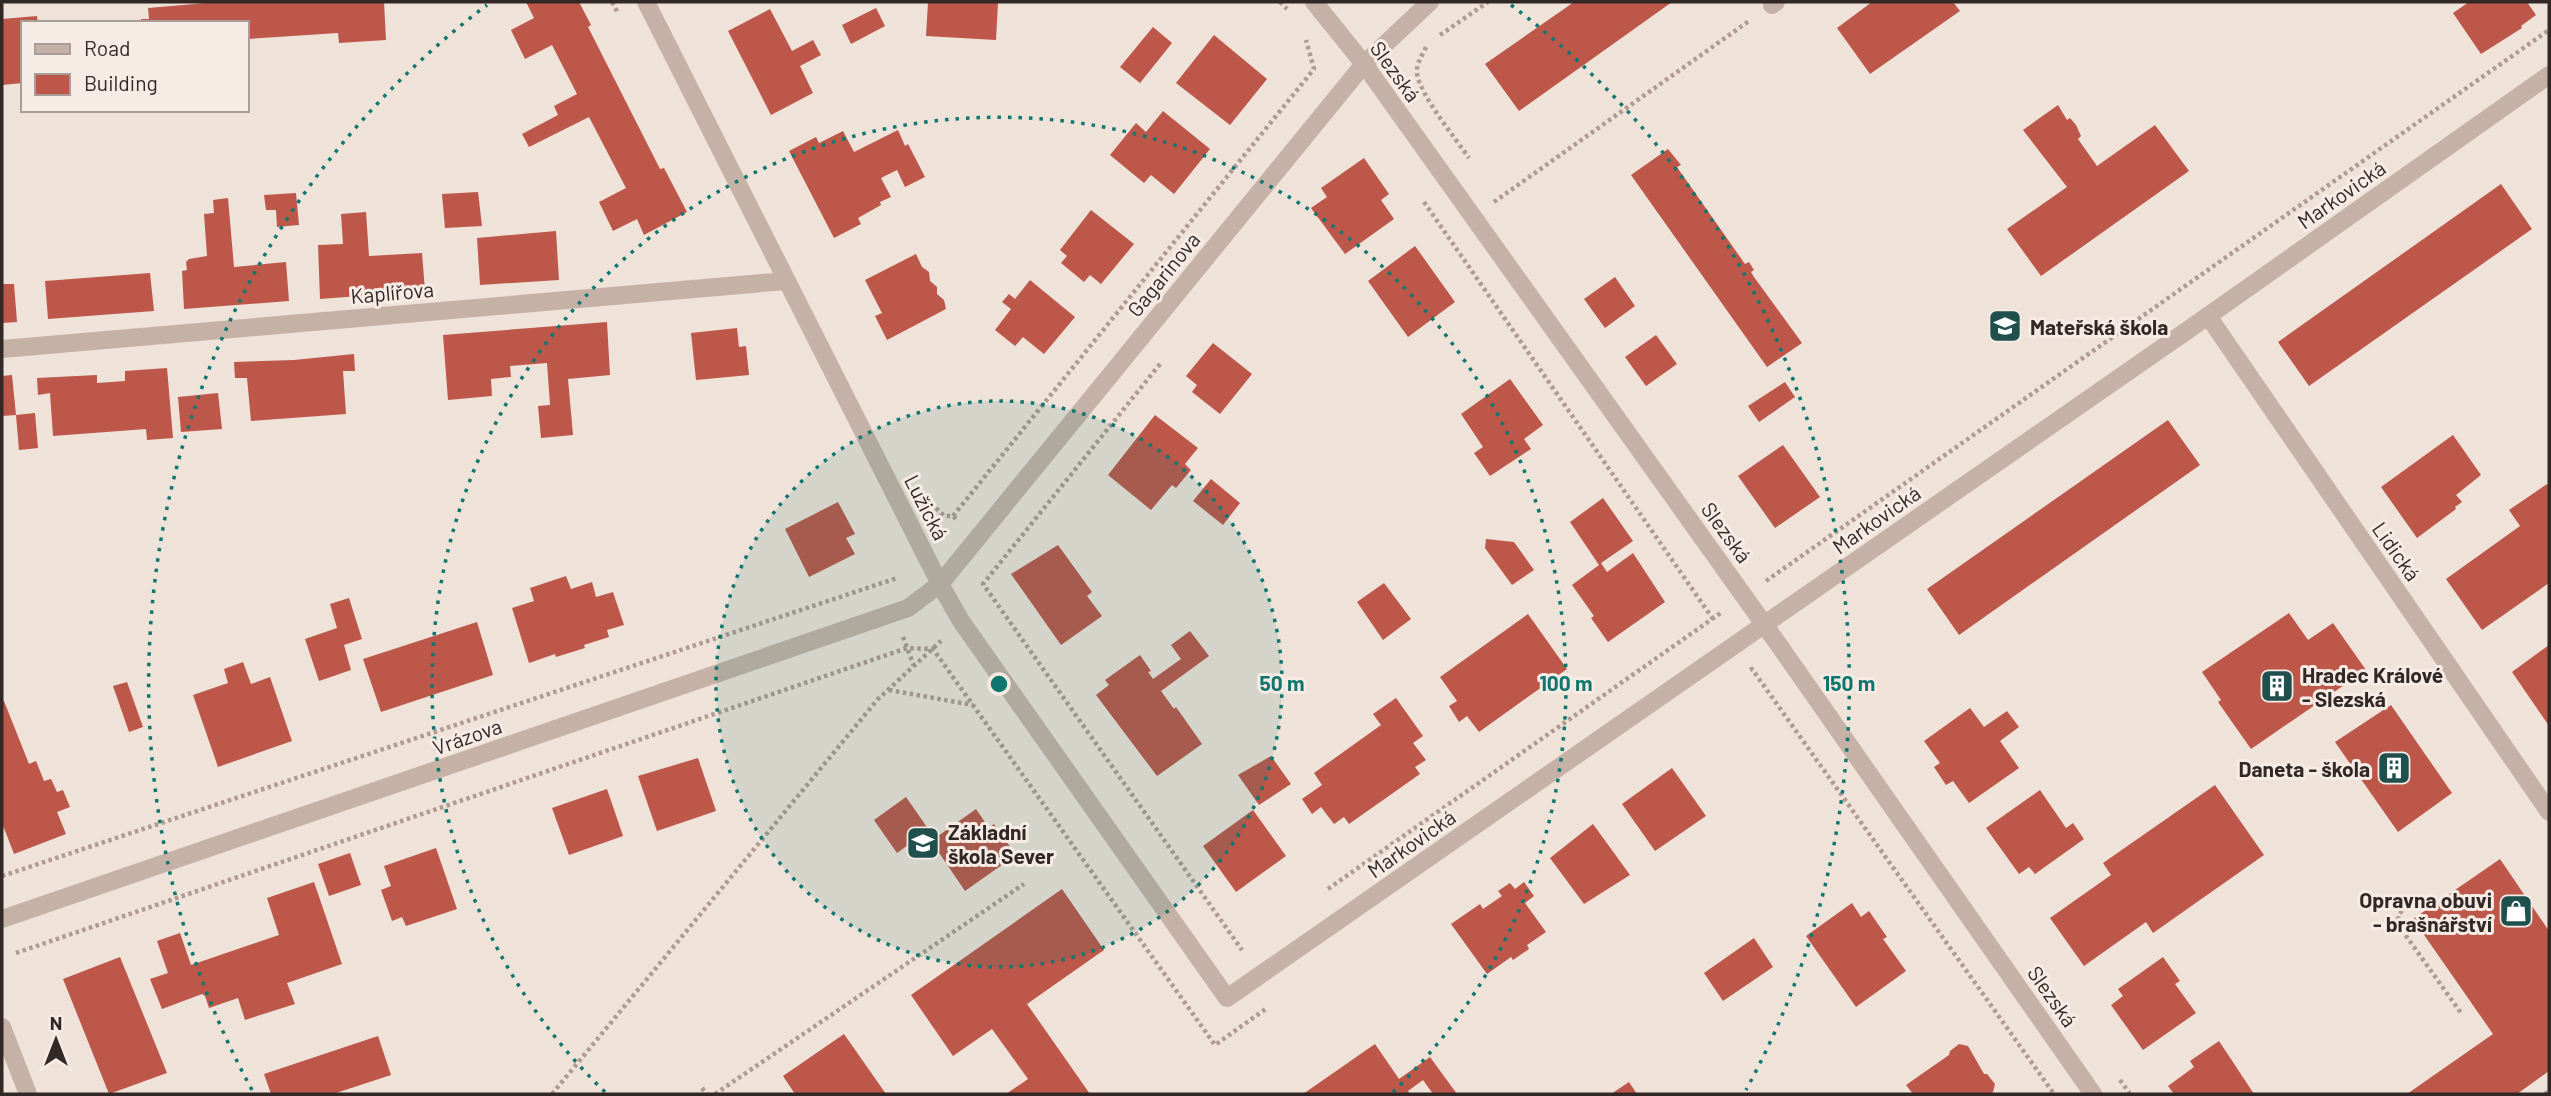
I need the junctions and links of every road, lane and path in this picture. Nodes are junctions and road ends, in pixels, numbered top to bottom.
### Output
1 (646, 2) edge
2 (1314, 2) edge
3 (1430, 2) edge
4 (1488, 2) edge
5 (1774, 3) edge
6 (2549, 30) edge
7 (1437, 37) dead end
8 (1427, 44) dead end
9 (1364, 64) junction
10 (1314, 69) dead end
11 (2549, 75) edge
12 (1475, 166) dead end
13 (1421, 198) dead end
14 (1498, 198) junction
15 (1506, 210) dead end
16 (1473, 216) junction
17 (786, 281) junction
18 (2208, 316) junction
19 (2, 349) edge
20 (953, 516) dead end
21 (1000, 562) dead end
22 (1758, 570) dead end
23 (907, 575) dead end
24 (1766, 582) junction
25 (940, 584) junction
26 (1745, 596) junction
27 (1786, 610) junction
28 (1713, 619) junction
29 (961, 621) junction
30 (1765, 625) junction
31 (901, 633) dead end
32 (907, 648) junction
33 (933, 649) junction
34 (914, 666) junction
35 (1741, 677) dead end
36 (888, 690) junction
37 (973, 705) junction
38 (2549, 812) edge
39 (2, 876) edge
40 (1024, 884) dead end
41 (1321, 895) dead end
42 (2406, 905) dead end
43 (2, 919) edge
44 (16, 953) dead end
45 (1210, 973) junction
46 (1179, 995) junction
47 (1227, 998) joint
48 (1272, 1005) dead end
49 (2461, 1013) dead end
50 (2, 1027) edge
51 (2114, 1072) dead end
52 (702, 1088) dead end
53 (28, 1094) edge
54 (552, 1094) edge
55 (707, 1094) edge
56 (715, 1094) edge
57 (2054, 1094) edge
58 (2094, 1094) edge
59 (2130, 1094) edge

1 - 17 street, Lužická
2 - 9 street, Slezská
3 - 9 street, Gagarinova
4 - 7 path
5 - 14 path
6 - 24 path
8 - 12 path
9 - 16 street, Slezská
9 - 25 street, Gagarinova
10 - 20 path
11 - 18 street, Markovická
13 - 28 path
14 - 15 path
14 - 16 path
16 - 26 street, Slezská
17 - 19 street, Kaplířova
17 - 25 street, Lužická
18 - 27 street, Markovická
18 - 38 street, Lidická
21 - 45 path
22 - 24 path
23 - 39 path
24 - 27 path
25 - 29 street, Lužická
25 - 43 street, Vrázova
26 - 28 path
26 - 30 street, Slezská
27 - 30 street, Markovická
28 - 41 path
29 - 33 path
29 - 45 street, Lužická
30 - 47 street, Markovická
30 - 58 street, Slezská
31 - 32 path
32 - 33 path
32 - 34 path
32 - 44 path
33 - 34 path
33 - 37 path
34 - 36 path
35 - 57 path
36 - 37 path
36 - 54 path
37 - 46 path
40 - 56 path
42 - 49 path
45 - 46 path
45 - 47 street, Lužická
46 - 48 path
50 - 53 street
51 - 59 path
52 - 55 path

